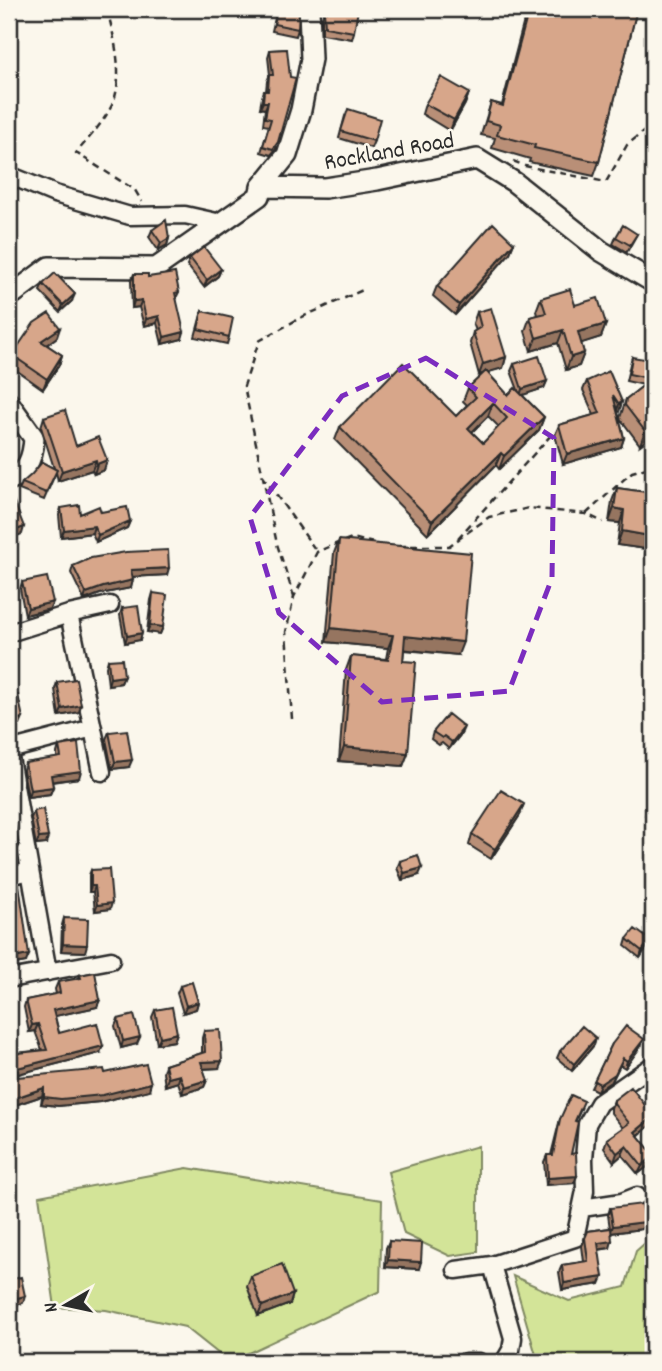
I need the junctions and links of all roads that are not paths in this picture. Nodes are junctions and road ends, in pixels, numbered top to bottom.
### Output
1 (309, 9) edge
2 (9, 175) edge
3 (261, 187) junction
4 (221, 223) junction
5 (653, 282) edge
6 (9, 297) edge
7 (9, 403) edge
8 (9, 480) edge
9 (110, 605) dead end
10 (69, 614) junction
11 (9, 634) edge
12 (93, 729) junction
13 (9, 751) edge
14 (102, 772) dead end
15 (30, 871) junction
16 (9, 876) edge
17 (111, 960) dead end
18 (48, 972) junction
19 (9, 979) edge
20 (651, 1072) edge
21 (637, 1196) dead end
22 (582, 1208) junction
23 (492, 1265) junction
24 (456, 1270) dead end
25 (465, 1362) edge
26 (479, 1362) edge
27 (503, 1362) edge

1 - 3 street
2 - 4 street
3 - 4 street
3 - 5 street, Rockland Road
4 - 6 street
7 - 8 street
9 - 10 street
10 - 11 street
10 - 12 street
12 - 13 street
12 - 14 street
13 - 15 street
15 - 16 street
15 - 18 street
17 - 18 street
18 - 19 street
20 - 22 street
21 - 22 street
22 - 23 street
23 - 24 street
23 - 27 street
25 - 26 street

